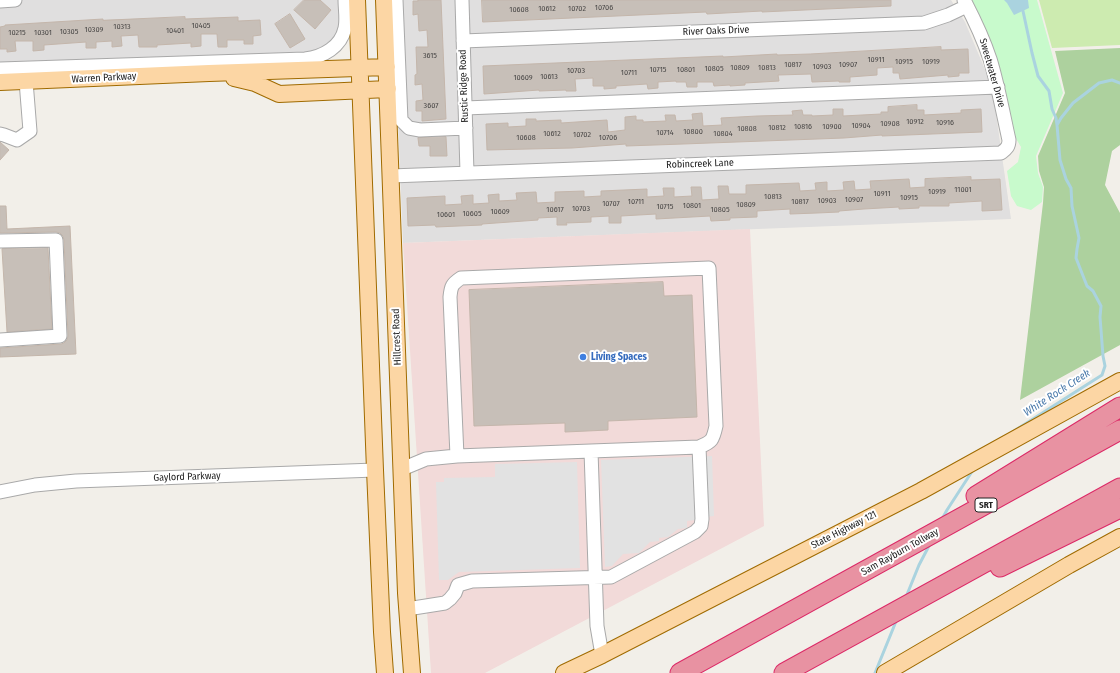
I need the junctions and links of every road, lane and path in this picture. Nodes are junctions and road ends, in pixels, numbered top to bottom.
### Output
1 (15, 0) edge
2 (344, 0) edge
3 (358, 0) edge
4 (384, 0) edge
5 (396, 0) edge
6 (462, 0) edge
7 (0, 1) edge
8 (966, 3) edge
9 (462, 41) junction
10 (387, 67) junction
11 (360, 68) junction
12 (0, 69) edge
13 (208, 73) junction
14 (26, 81) junction
15 (0, 82) edge
16 (998, 87) junction
17 (388, 89) junction
18 (361, 90) junction
19 (465, 108) junction
20 (466, 128) junction
21 (0, 134) edge
22 (1008, 148) joint
23 (467, 173) junction
24 (391, 176) junction
25 (0, 241) edge
26 (0, 340) edge
27 (1120, 381) edge
28 (1120, 407) edge
29 (1117, 432) edge
30 (698, 447) junction
31 (591, 451) junction
32 (457, 456) junction
33 (402, 469) junction
34 (375, 470) junction
35 (1120, 488) edge
36 (0, 492) edge
37 (1120, 508) edge
38 (1120, 537) edge
39 (857, 576) junction
40 (596, 578) junction
41 (407, 609) junction
42 (886, 617) junction
43 (602, 654) junction
44 (384, 673) edge
45 (412, 673) edge
46 (564, 673) edge
47 (680, 673) edge
48 (784, 673) edge
49 (885, 673) edge

1 - 7 street
2 - 12 street
3 - 11 main road
4 - 10 main road, Hillcrest Road
5 - 20 street
6 - 9 street, Rustic Ridge Road
8 - 9 street, River Oaks Drive
8 - 16 street, Sweetwater Drive
9 - 19 street, Rustic Ridge Road
10 - 11 main road, Warren Parkway
10 - 17 main road, Hillcrest Road
11 - 13 main road, Warren Parkway
11 - 18 main road
13 - 14 main road, Warren Parkway
13 - 18 main road, Warren Parkway
14 - 15 main road, Warren Parkway
14 - 21 street
16 - 19 street
16 - 22 street, Sweetwater Drive
17 - 18 main road, Warren Parkway
17 - 24 main road, Hillcrest Road
18 - 34 main road
19 - 20 street, Rustic Ridge Road
20 - 23 street, Rustic Ridge Road
22 - 23 street, Robincreek Lane
23 - 24 street, Robincreek Lane
24 - 33 main road, Hillcrest Road
25 - 26 street
27 - 43 main road, State Highway 121
28 - 39 highway
29 - 39 highway, Sam Rayburn Tollway / SRT
30 - 31 street
30 - 32 street
30 - 40 street
31 - 32 street
31 - 40 street
32 - 33 street
33 - 34 main road
33 - 41 main road, Hillcrest Road
34 - 36 street, Gaylord Parkway
34 - 44 main road
35 - 42 highway
37 - 42 highway
38 - 49 main road
39 - 47 highway, Sam Rayburn Tollway / SRT
40 - 41 street
40 - 43 street
41 - 45 main road, Hillcrest Road
42 - 48 highway
43 - 46 main road, State Highway 121

